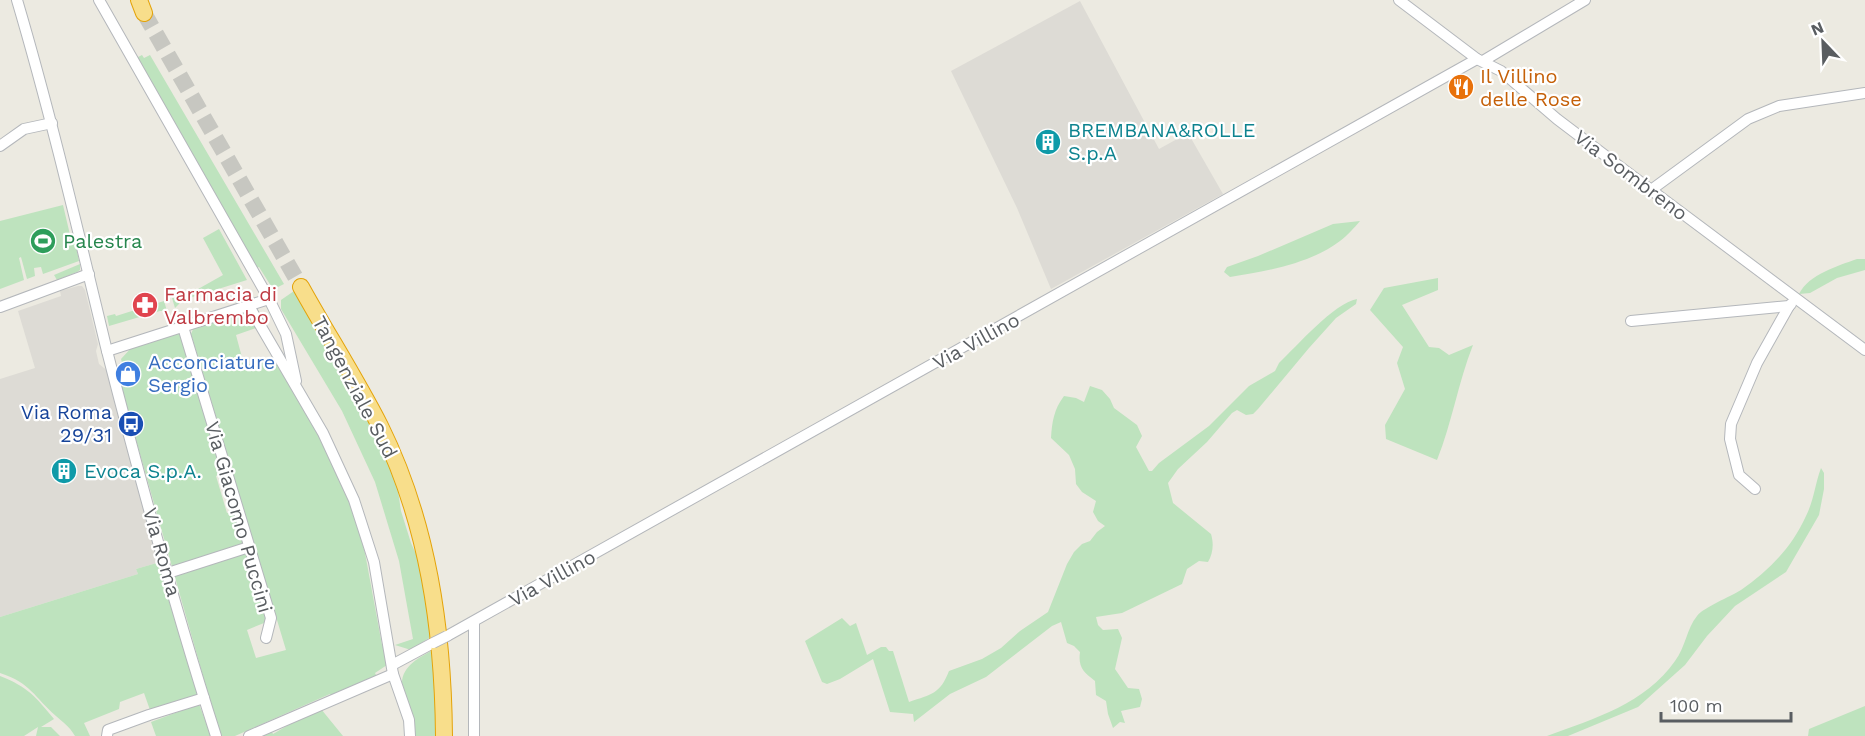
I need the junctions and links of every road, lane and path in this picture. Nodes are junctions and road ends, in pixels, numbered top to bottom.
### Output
1 (16, 0) edge
2 (99, 0) edge
3 (1398, 0) edge
4 (1585, 0) edge
5 (1480, 60) junction
6 (1865, 93) edge
7 (52, 123) junction
8 (0, 146) edge
9 (1651, 190) junction
10 (89, 274) junction
11 (301, 287) tunnel mouth
12 (269, 299) junction
13 (1792, 302) junction
14 (249, 306) junction
15 (0, 307) edge
16 (1631, 321) dead end
17 (183, 327) junction
18 (1865, 350) edge
19 (107, 351) junction
20 (298, 390) junction
21 (1755, 489) dead end
22 (249, 547) junction
23 (168, 573) junction
24 (474, 622) junction
25 (266, 638) dead end
26 (392, 670) junction
27 (204, 698) junction
28 (106, 736) edge
29 (216, 736) edge
30 (249, 736) edge
31 (410, 736) edge
32 (444, 736) edge
33 (474, 736) edge

1 - 7 street, Via Roma
2 - 12 street
3 - 5 street, Via Sombreno
4 - 5 street, Via Villino
5 - 9 street, Via Sombreno
5 - 24 street, Via Villino
6 - 9 street
7 - 8 street
7 - 10 street, Via Roma
9 - 13 street, Via Sombreno
10 - 15 street
10 - 19 street, Via Roma
11 - 32 highway, Tangenziale Sud
12 - 14 street
12 - 20 street
13 - 16 street
13 - 18 street, Via Sombreno
13 - 21 street
14 - 17 street
14 - 20 street
17 - 19 street
17 - 22 street, Via Giacomo Puccini
19 - 23 street, Via Roma
20 - 26 street
22 - 23 street
22 - 25 street, Via Giacomo Puccini
23 - 27 street, Via Roma
24 - 26 street, Via Villino, bridge
24 - 33 street
26 - 30 street, Via Villino
26 - 31 street
27 - 28 street
27 - 29 street, Via Roma

